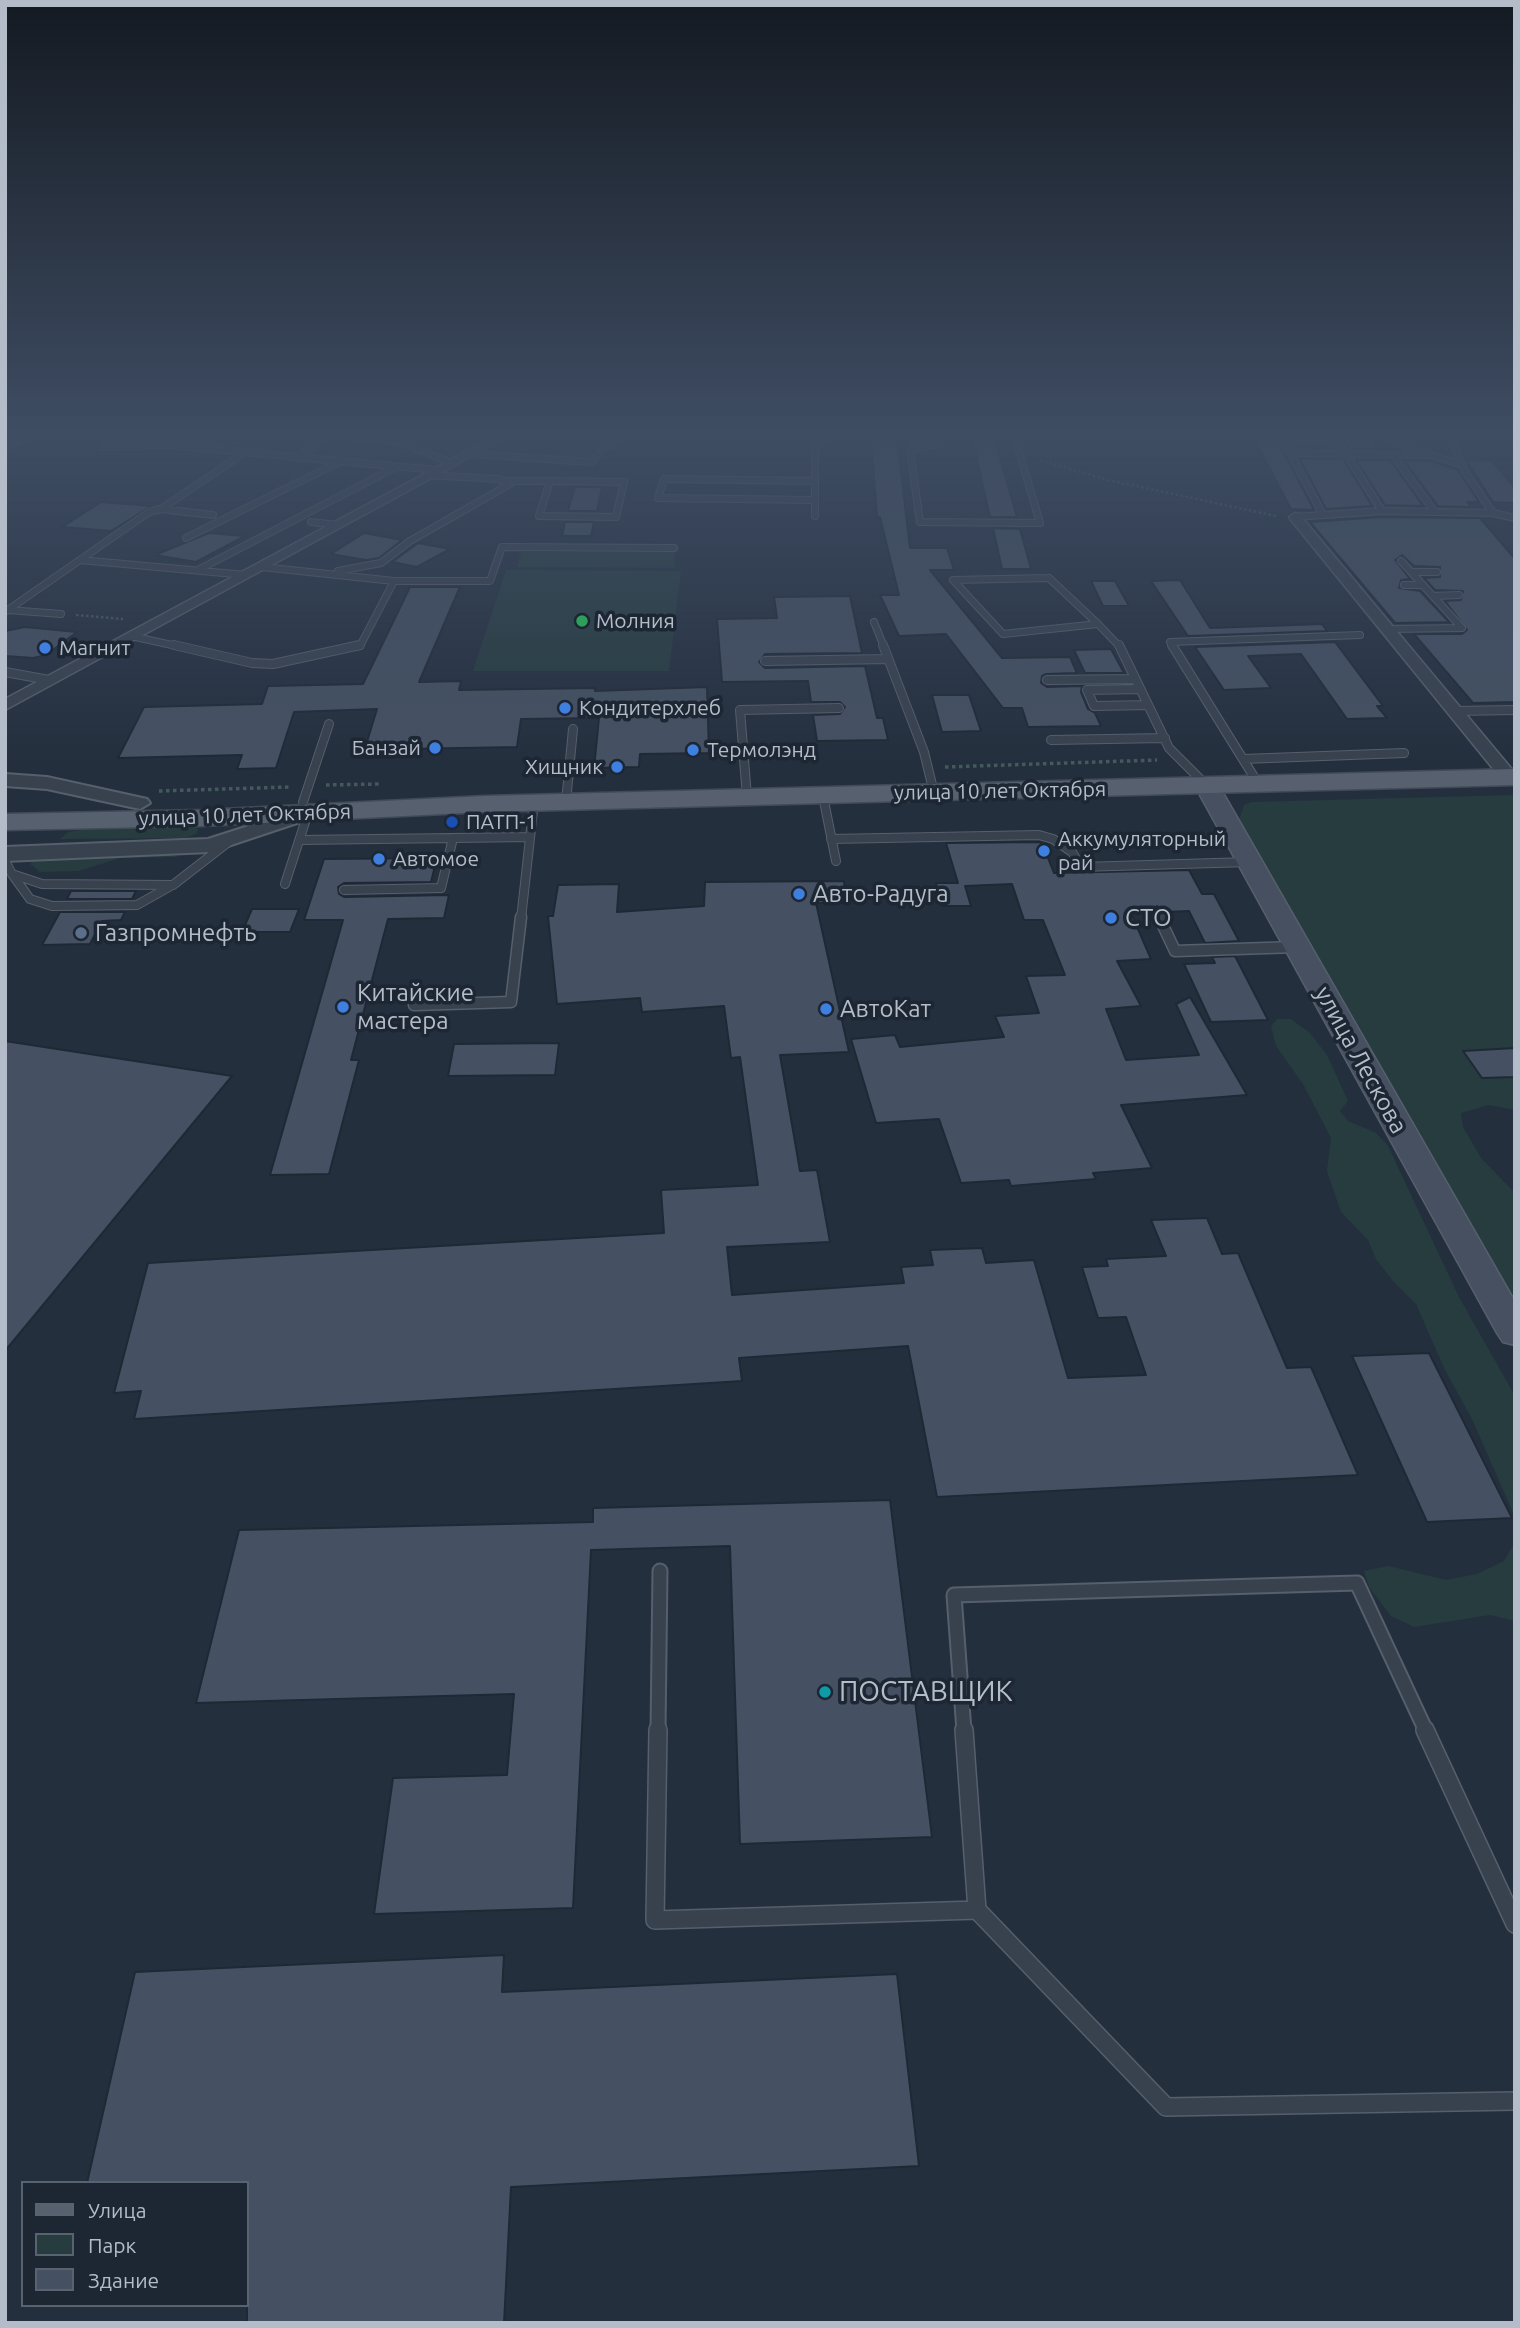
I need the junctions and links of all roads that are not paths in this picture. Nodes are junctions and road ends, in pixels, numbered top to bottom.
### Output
1 (99, 547) edge
2 (242, 547) edge
3 (298, 547) edge
4 (403, 547) edge
5 (1322, 547) edge
6 (674, 548) dead end
7 (80, 560) junction
8 (1401, 561) dead end
9 (262, 567) junction
10 (198, 570) junction
11 (1412, 572) junction
12 (1437, 572) dead end
13 (325, 573) junction
14 (246, 575) junction
15 (394, 581) junction
16 (1404, 585) dead end
17 (1423, 585) junction
18 (1459, 595) dead end
19 (1433, 596) junction
20 (7, 611) edge
21 (61, 614) road end
22 (874, 622) dead end
23 (1098, 624) junction
24 (1387, 629) junction
25 (1360, 635) dead end
26 (131, 636) junction
27 (888, 659) junction
28 (765, 661) dead end
29 (5, 672) edge
30 (1135, 679) junction
31 (49, 680) junction
32 (1047, 680) dead end
33 (1140, 689) junction
34 (5, 705) edge
35 (1148, 705) junction
36 (839, 708) dead end
37 (1515, 710) edge
38 (1454, 711) junction
39 (329, 724) dead end
40 (573, 729) dead end
41 (1165, 738) junction
42 (1051, 740) dead end
43 (1405, 753) dead end
44 (1242, 759) junction
45 (1512, 777) edge
46 (5, 780) edge
47 (1259, 785) junction
48 (1207, 786) junction
49 (934, 793) junction
50 (823, 796) junction
51 (147, 797) junction
52 (747, 797) junction
53 (5, 800) edge
54 (307, 800) junction
55 (566, 802) junction
56 (534, 803) junction
57 (5, 806) edge
58 (5, 825) edge
59 (530, 836) junction
60 (453, 838) junction
61 (300, 839) junction
62 (831, 839) junction
63 (231, 840) junction
64 (7, 859) edge
65 (5, 861) edge
66 (836, 861) dead end
67 (1250, 862) junction
68 (285, 884) dead end
69 (173, 885) junction
70 (344, 890) dead end
71 (1157, 913) dead end
72 (1297, 947) junction
73 (414, 1005) dead end
74 (1515, 1333) edge
75 (660, 1571) dead end
76 (977, 1910) junction
77 (1515, 1924) edge
78 (1515, 2101) edge

1 - 7 lane
2 - 10 lane
3 - 9 street
4 - 13 lane
5 - 24 street
6 - 15 lane
7 - 10 lane
7 - 20 lane
8 - 11 lane
9 - 13 lane
9 - 14 street
10 - 14 lane
11 - 12 lane
11 - 17 lane
13 - 15 lane
14 - 26 street
15 - 26 lane
16 - 17 lane
17 - 19 lane
18 - 19 lane
19 - 24 lane
20 - 21 lane
22 - 27 lane
23 - 23 lane
23 - 30 lane
24 - 38 street
25 - 44 lane
26 - 31 street
27 - 28 lane
27 - 49 lane
29 - 31 lane
30 - 32 lane
30 - 33 lane
31 - 34 street
33 - 35 lane
33 - 35 lane
35 - 41 lane
36 - 52 lane
37 - 38 lane
38 - 45 street
39 - 54 lane
40 - 55 lane
41 - 42 lane
41 - 48 lane
43 - 44 lane
44 - 47 lane
45 - 47 main road, улица 10 лет Октября
46 - 51 street
46 - 53 street
47 - 48 main road, улица 10 лет Октября
48 - 49 main road, улица 10 лет Октября
48 - 67 main road, улица Лескова
49 - 50 main road, улица 10 лет Октября
50 - 52 main road, улица 10 лет Октября
50 - 62 lane
51 - 54 main road, улица 10 лет Октября
51 - 57 main road, улица 10 лет Октября
52 - 55 main road, улица 10 лет Октября
54 - 56 main road, улица 10 лет Октября
54 - 58 main road, улица 10 лет Октября
54 - 61 lane
54 - 63 street
55 - 56 main road, улица 10 лет Октября
56 - 59 lane
58 - 64 street
59 - 60 lane
59 - 73 lane
60 - 61 lane
60 - 70 lane
61 - 68 lane
62 - 66 lane
62 - 67 lane
63 - 64 street
63 - 69 lane
64 - 65 lane
64 - 69 lane
64 - 69 lane
67 - 72 main road, улица Лескова
71 - 72 lane
72 - 74 main road, улица Лескова
75 - 76 lane
76 - 77 lane
76 - 78 lane

